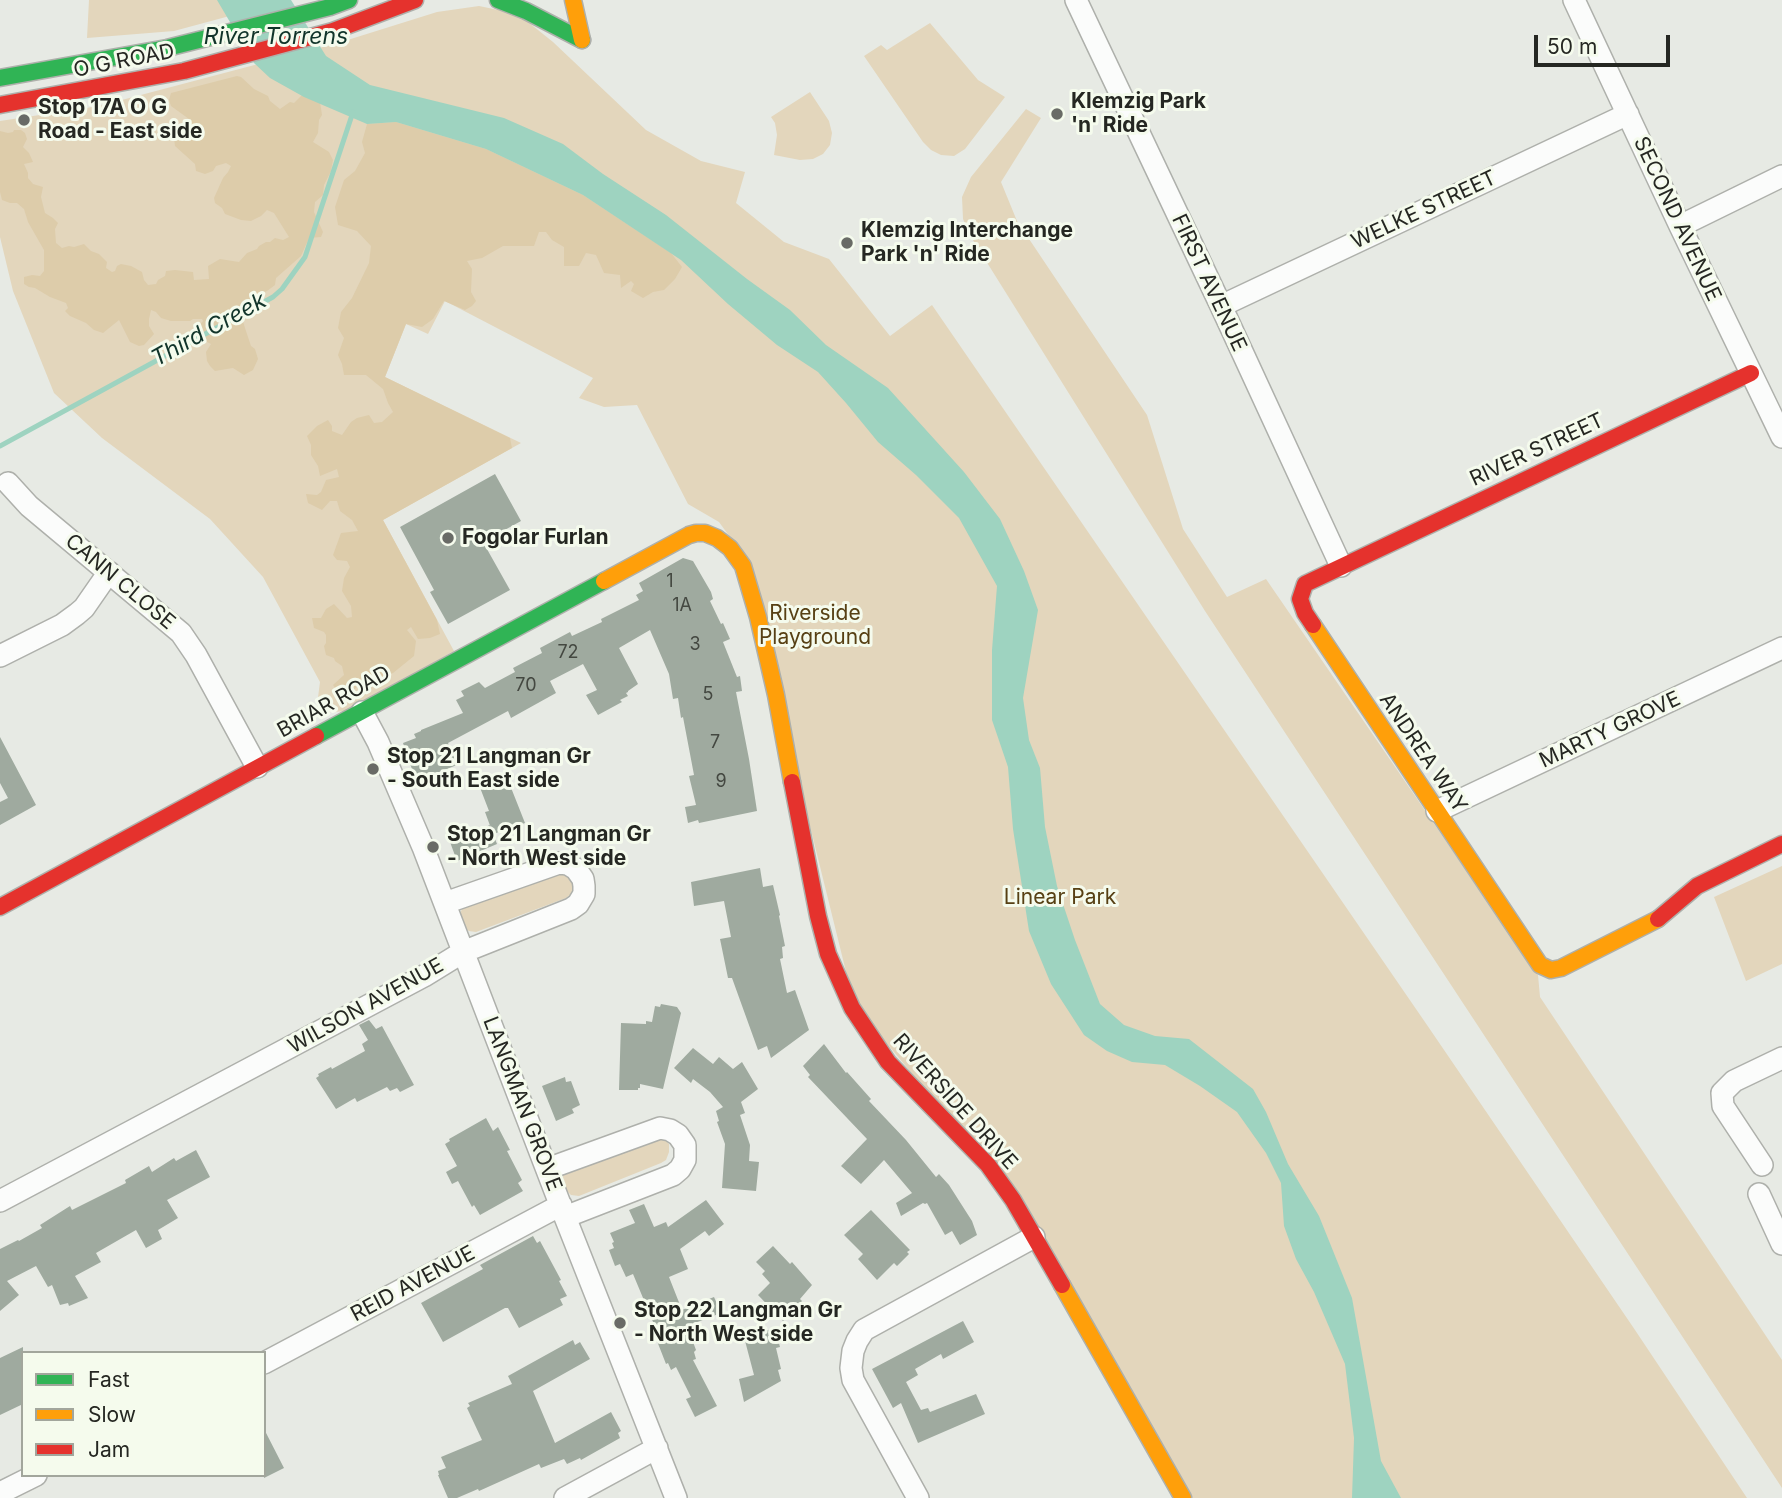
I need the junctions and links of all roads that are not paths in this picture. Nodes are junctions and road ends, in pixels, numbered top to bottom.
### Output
1 (349, 0) edge
2 (415, 0) edge
3 (498, 0) edge
4 (573, 0) edge
5 (1076, 0) edge
6 (1574, 0) edge
7 (1, 74) edge
8 (3, 105) edge
9 (1628, 114) junction
10 (1782, 176) edge
11 (1680, 226) junction
12 (1221, 306) junction
13 (1751, 373) junction
14 (1782, 437) edge
15 (8, 483) dead end
16 (689, 535) joint
17 (1341, 566) junction
18 (109, 572) junction
19 (1782, 648) edge
20 (0, 656) edge
21 (362, 712) junction
22 (257, 767) junction
23 (1437, 811) junction
24 (1782, 844) edge
25 (445, 904) junction
26 (0, 906) edge
27 (463, 952) junction
28 (1782, 1059) edge
29 (1762, 1165) dead end
30 (547, 1169) junction
31 (1759, 1194) dead end
32 (0, 1201) edge
33 (563, 1211) junction
34 (1034, 1237) junction
35 (1782, 1244) edge
36 (266, 1362) edge
37 (657, 1448) junction
38 (32, 1477) edge
39 (1, 1491) edge
40 (565, 1498) edge
41 (676, 1498) edge
42 (918, 1498) edge
43 (1183, 1498) edge

1 - 7 street, O G ROAD
2 - 8 street, O G ROAD
3 - 4 street
5 - 12 street, FIRST AVENUE
6 - 9 street, SECOND AVENUE
7 - 8 street
9 - 11 street, SECOND AVENUE
9 - 12 street, WELKE STREET
10 - 11 street
11 - 13 street, SECOND AVENUE
12 - 17 street, FIRST AVENUE
13 - 14 street, SECOND AVENUE
13 - 17 street, RIVER STREET
15 - 18 street, CANN CLOSE
16 - 21 street, BRIAR ROAD
16 - 34 street, RIVERSIDE DRIVE
17 - 23 street, ANDREA WAY
18 - 20 street
18 - 22 street, CANN CLOSE
19 - 23 street, MARTY GROVE
21 - 22 street, BRIAR ROAD
21 - 25 street, LANGMAN GROVE
22 - 26 street, BRIAR ROAD
23 - 24 street, ANDREA WAY
25 - 27 street, LANGMAN GROVE
25 - 27 street, WILSON AVENUE
27 - 30 street, LANGMAN GROVE
27 - 32 street, WILSON AVENUE
28 - 29 street
30 - 33 street, LANGMAN GROVE
30 - 33 street, REID AVENUE
31 - 35 street
33 - 36 street, REID AVENUE
33 - 37 street, LANGMAN GROVE
34 - 42 street
34 - 43 street, RIVERSIDE DRIVE
37 - 40 street
37 - 41 street, LANGMAN GROVE
38 - 39 street

